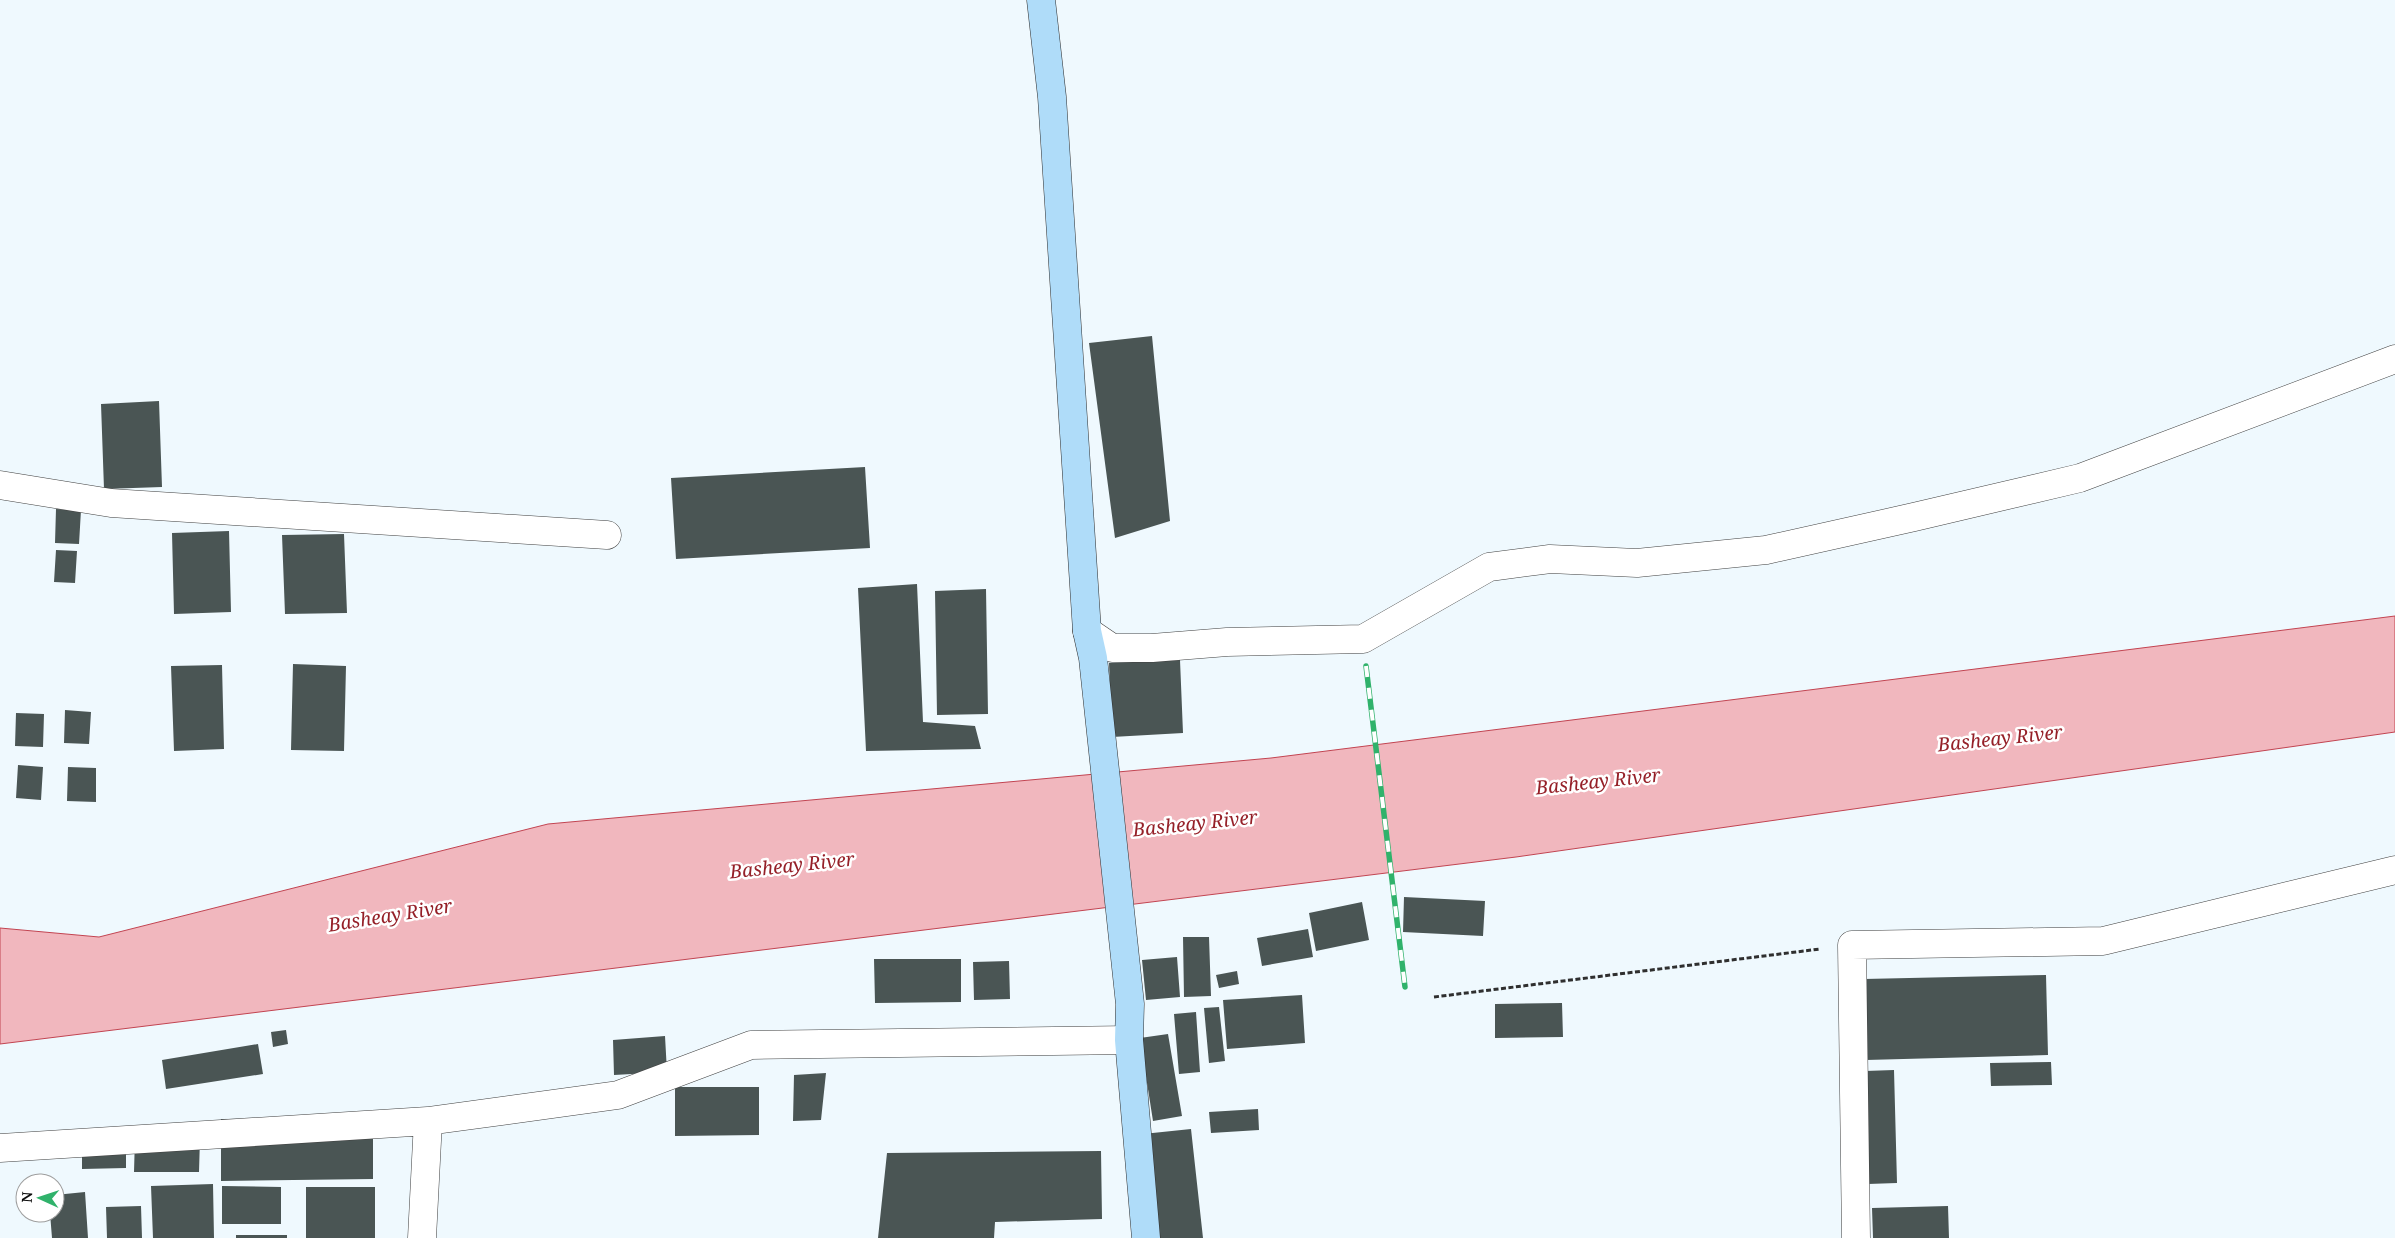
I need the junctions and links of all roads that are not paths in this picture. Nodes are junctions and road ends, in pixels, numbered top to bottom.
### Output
1 (1041, 0) edge
2 (2395, 358) edge
3 (0, 485) edge
4 (607, 535) dead end
5 (1087, 631) junction
6 (2395, 870) edge
7 (1129, 1040) junction
8 (428, 1121) junction
9 (0, 1148) edge
10 (422, 1238) edge
11 (1146, 1238) edge
12 (1856, 1238) edge

1 - 5 street
2 - 5 street
3 - 4 street
5 - 7 street
6 - 12 street
7 - 8 street
7 - 11 street
8 - 9 street
8 - 10 street

